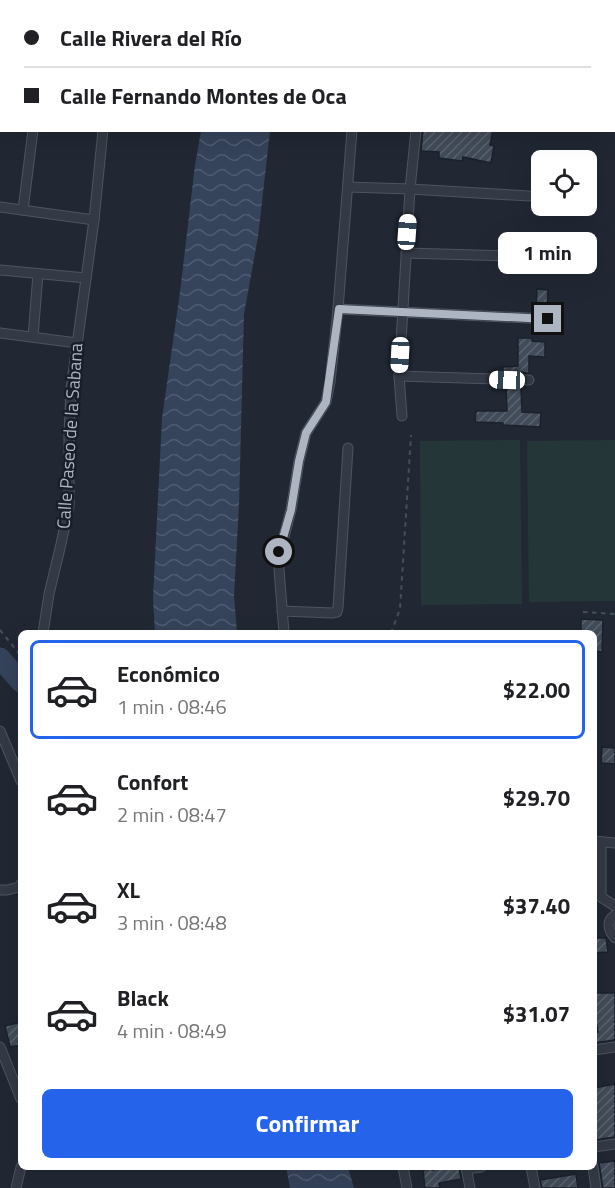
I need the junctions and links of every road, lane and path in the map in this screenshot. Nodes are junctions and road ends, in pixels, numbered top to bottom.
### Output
1 (33, 132) edge
2 (103, 132) edge
3 (352, 132) edge
4 (416, 132) edge
5 (348, 187) junction
6 (410, 189) junction
7 (529, 196) dead end
8 (0, 207) edge
9 (23, 210) junction
10 (94, 220) junction
11 (406, 253) junction
12 (545, 257) dead end
13 (0, 270) edge
14 (38, 274) junction
15 (86, 278) junction
16 (339, 309) junction
17 (403, 311) junction
18 (548, 319) dead end
19 (0, 333) edge
20 (33, 337) junction
21 (77, 343) junction
22 (399, 376) junction
23 (529, 380) dead end
24 (402, 416) dead end
25 (411, 435) dead end
26 (348, 448) dead end
27 (282, 611) junction
28 (583, 612) dead end
29 (615, 615) edge
30 (0, 630) edge
31 (43, 630) edge
32 (284, 630) edge
33 (392, 630) edge
34 (18, 652) edge
35 (0, 731) edge
36 (18, 774) edge
37 (597, 842) edge
38 (615, 843) edge
39 (18, 887) edge
40 (0, 890) edge
41 (615, 906) edge
42 (615, 915) edge
43 (615, 938) edge
44 (0, 1047) edge
45 (615, 1047) edge
46 (597, 1050) edge
47 (18, 1092) edge
48 (615, 1144) edge
49 (597, 1147) edge
50 (20, 1170) edge
51 (404, 1170) edge
52 (466, 1170) edge
53 (532, 1170) edge
54 (593, 1170) edge
55 (16, 1188) edge
56 (407, 1188) edge
57 (470, 1188) edge
58 (535, 1188) edge
59 (596, 1188) edge

1 - 9 street
2 - 10 street, Calle Paseo de la Sabana
3 - 5 street
4 - 6 street
5 - 6 street
5 - 16 street
6 - 7 street
6 - 11 street
8 - 9 street
9 - 10 street
10 - 15 street, Calle Paseo de la Sabana
11 - 12 street
11 - 17 street
13 - 14 street
14 - 15 street
14 - 20 street
15 - 21 street, Calle Paseo de la Sabana
16 - 17 street
16 - 27 street
17 - 18 street
17 - 22 street
19 - 20 street
20 - 21 street
21 - 31 street, Calle Paseo de la Sabana
22 - 23 street
22 - 24 street
25 - 33 path
26 - 27 street
27 - 32 street
28 - 29 path
30 - 34 path
35 - 36 street
37 - 38 street
37 - 41 street
39 - 40 street
42 - 43 street
44 - 47 street
45 - 46 street
48 - 49 street
50 - 55 street
51 - 56 street
52 - 57 street
53 - 58 street
54 - 59 street

